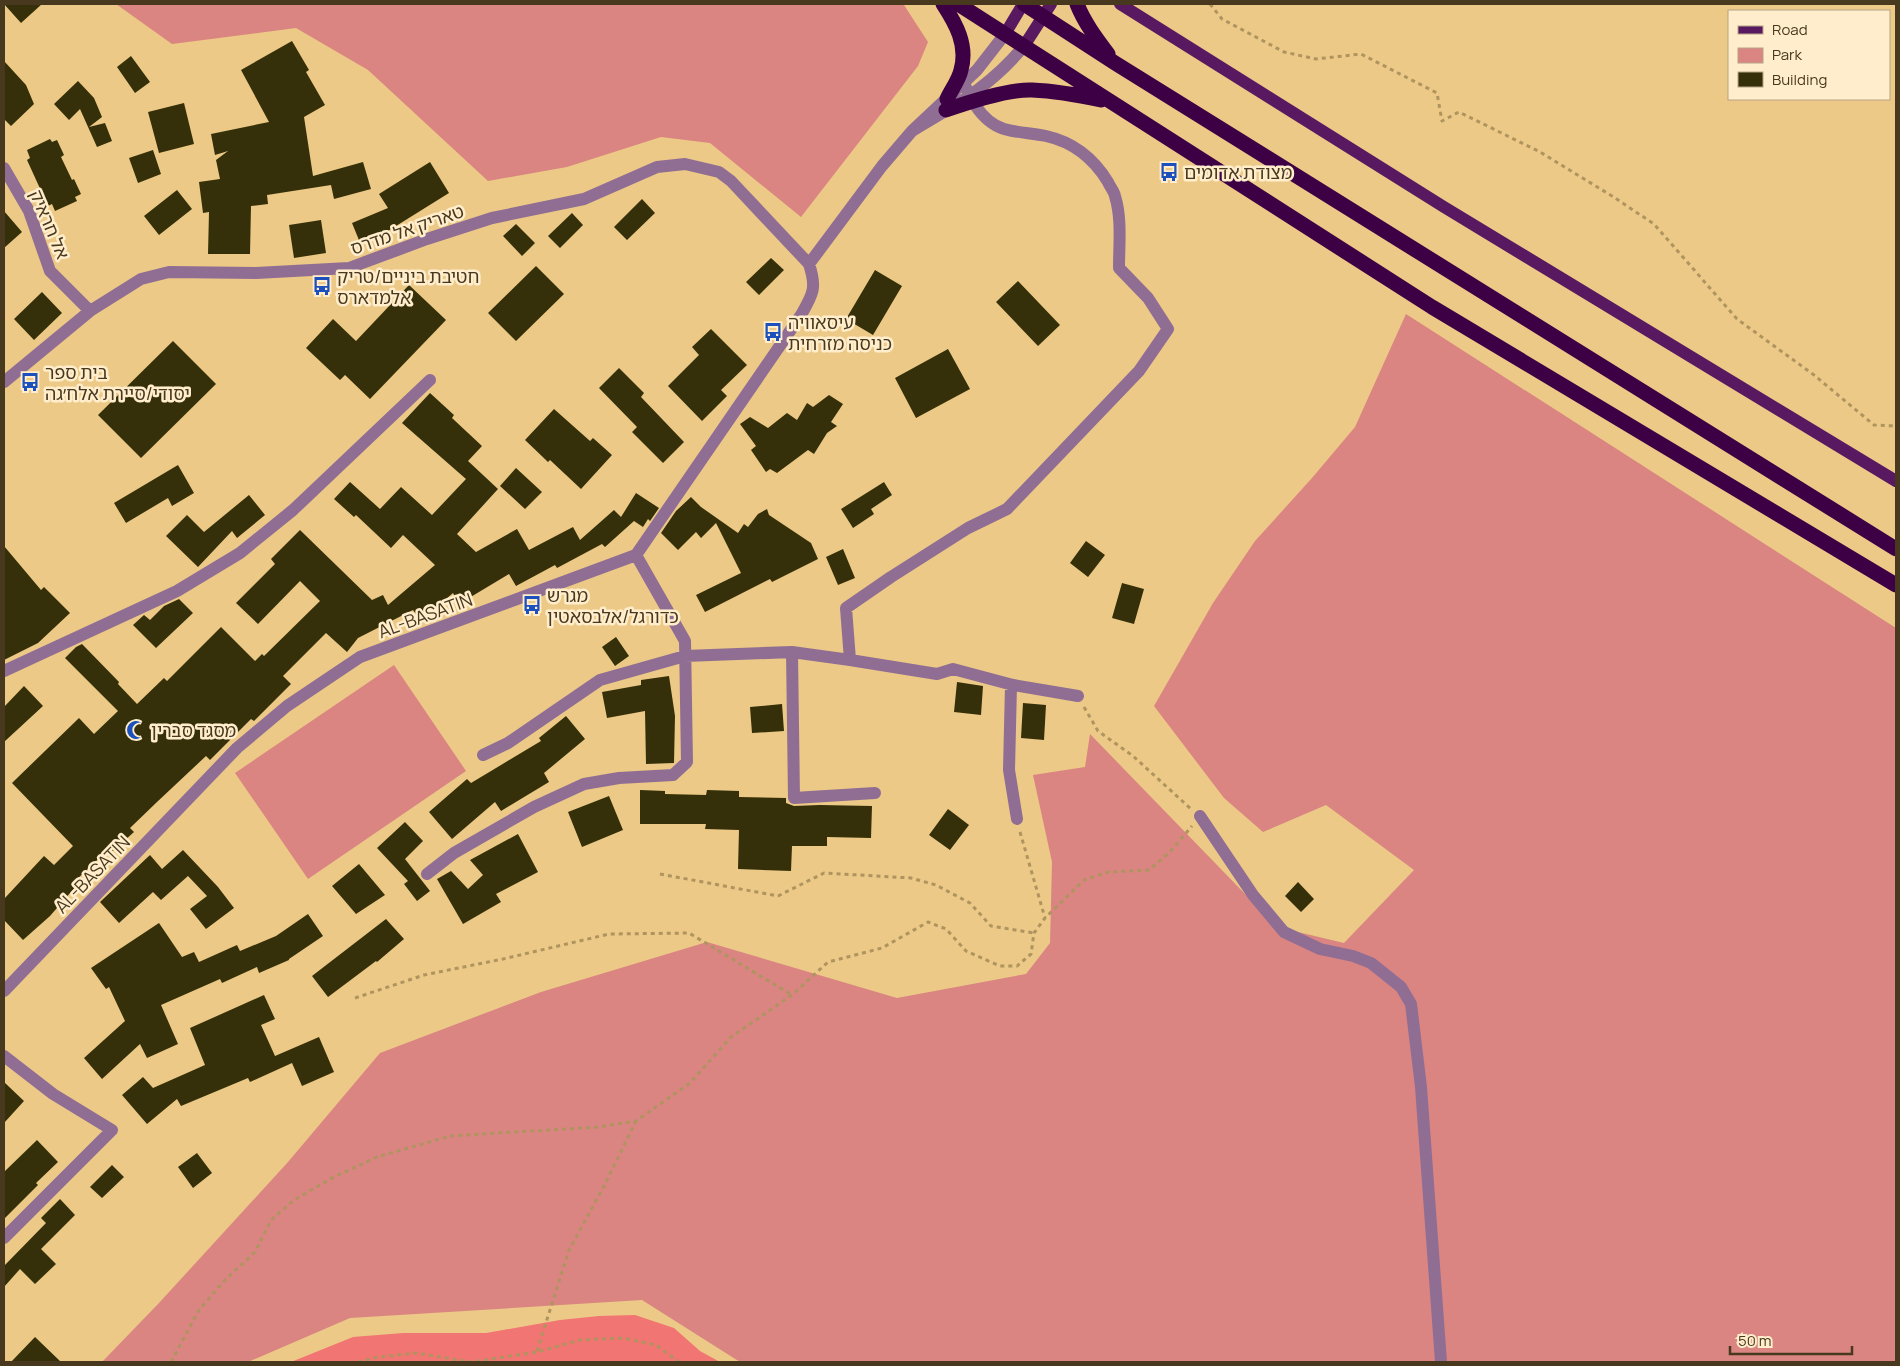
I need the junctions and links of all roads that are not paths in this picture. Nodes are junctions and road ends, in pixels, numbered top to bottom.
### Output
1 (943, 4) edge
2 (958, 4) edge
3 (1023, 4) edge
4 (1077, 4) edge
5 (1120, 4) edge
6 (1047, 10) edge
7 (1005, 34) junction
8 (1024, 46) junction
9 (1115, 63) junction
10 (962, 77) junction
11 (972, 99) junction
12 (1112, 102) junction
13 (947, 105) junction
14 (4, 168) edge
15 (809, 264) junction
16 (90, 312) junction
17 (430, 380) dead end
18 (4, 382) edge
19 (1896, 481) edge
20 (1896, 549) edge
21 (636, 555) junction
22 (1896, 585) edge
23 (792, 652) junction
24 (685, 656) junction
25 (850, 660) junction
26 (4, 671) edge
27 (1011, 685) junction
28 (1078, 696) road end
29 (483, 755) dead end
30 (874, 793) dead end
31 (1200, 816) road end
32 (1017, 819) road end
33 (427, 874) dead end
34 (4, 992) edge
35 (4, 1056) edge
36 (4, 1238) edge
37 (1441, 1362) edge

1 - 10 highway
2 - 7 highway
3 - 6 highway
3 - 7 main road
4 - 9 highway
5 - 19 main road
6 - 8 main road
6 - 9 highway
7 - 8 highway
7 - 10 street
8 - 11 street
8 - 12 highway
9 - 20 highway
10 - 11 street
10 - 13 highway
11 - 12 highway
11 - 13 highway
11 - 25 street
12 - 22 highway
13 - 15 street
14 - 16 street, אל חראיק
15 - 16 street, טאריק אל מדרס
15 - 21 street
16 - 18 street, טאריק אל מדרס
17 - 26 street
21 - 24 street
21 - 34 street, AL-BASATIN
23 - 24 street
23 - 25 street
23 - 30 street
24 - 29 street
24 - 33 street
25 - 27 street
27 - 28 street
27 - 32 street
31 - 37 street
35 - 36 street

